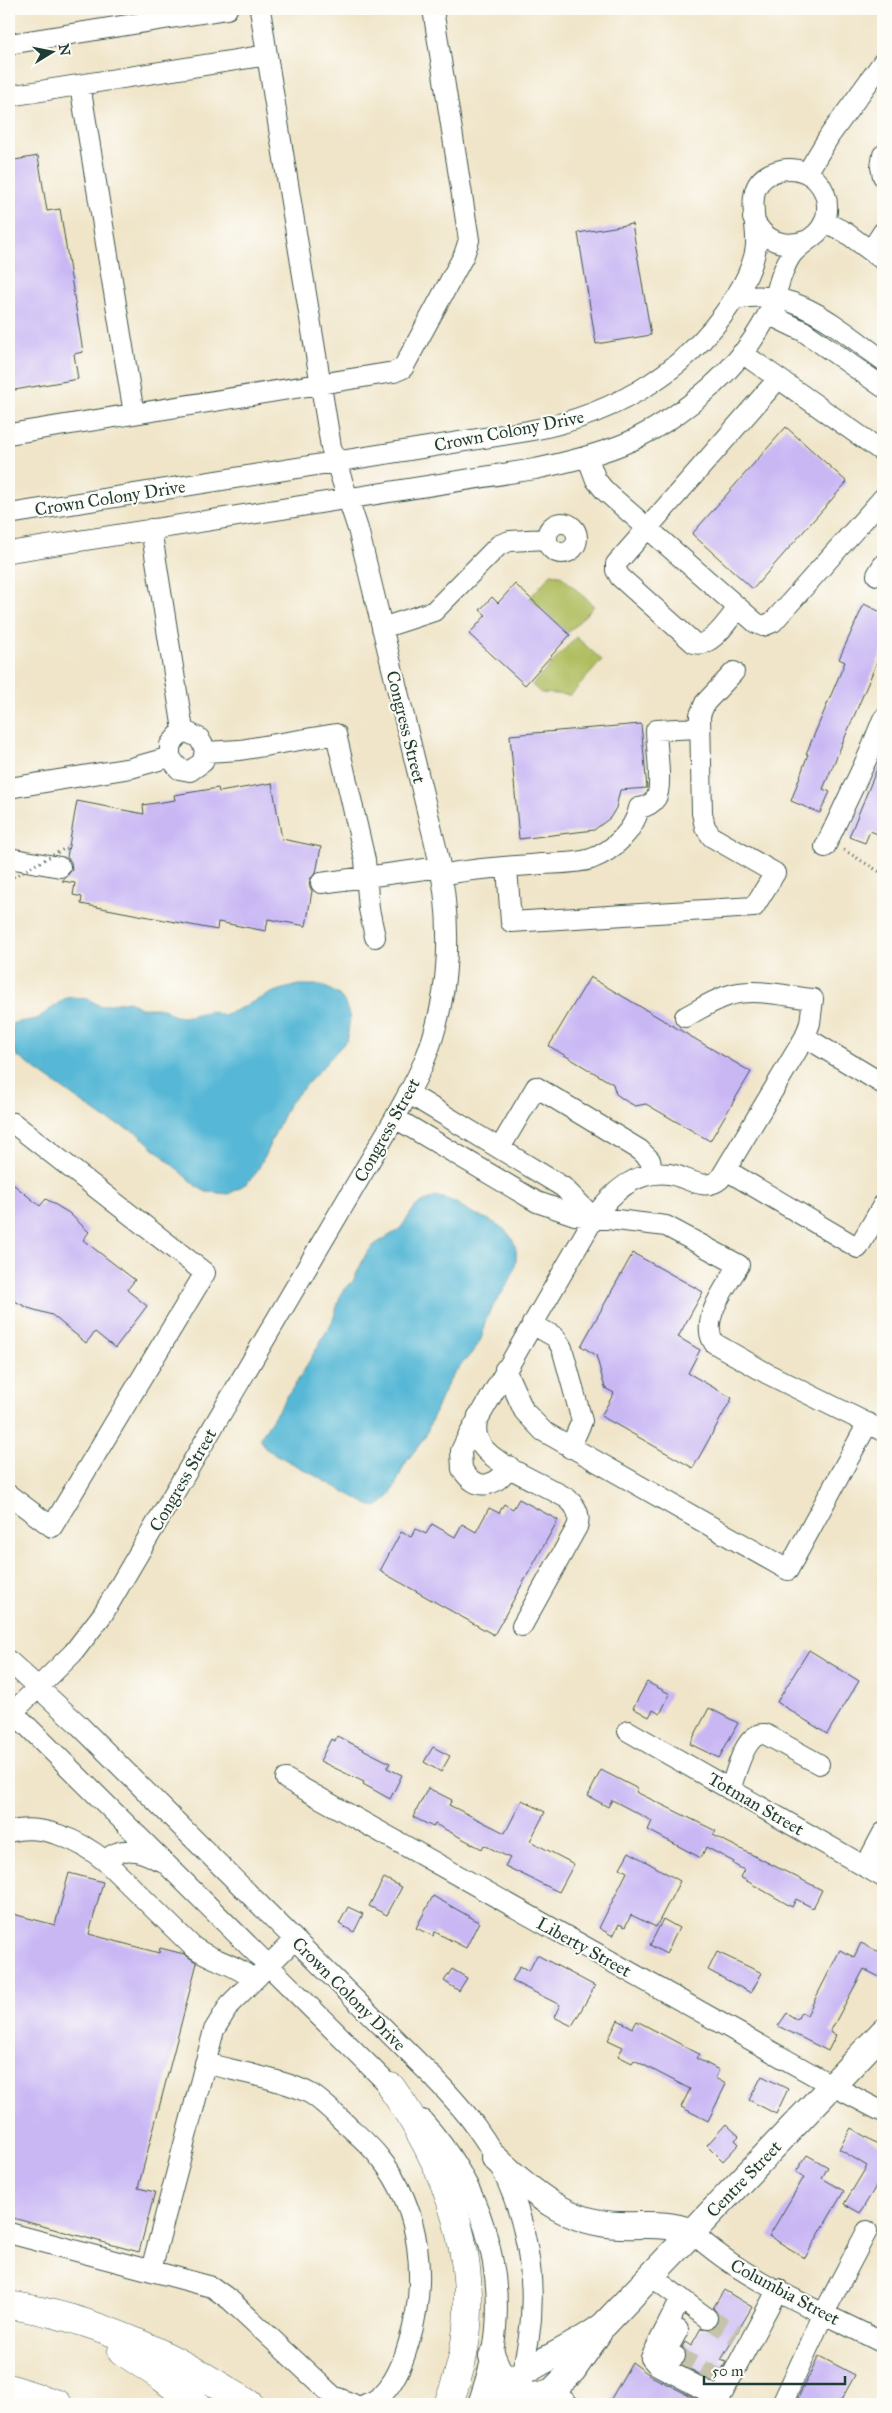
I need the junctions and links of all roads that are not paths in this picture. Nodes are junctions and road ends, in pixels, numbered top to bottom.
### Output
1 (227, 9) edge
2 (260, 9) edge
3 (433, 9) edge
4 (9, 44) edge
5 (267, 55) junction
6 (883, 62) edge
7 (80, 85) junction
8 (9, 96) edge
9 (883, 155) edge
10 (807, 173) junction
11 (883, 176) edge
12 (753, 216) junction
13 (824, 222) junction
14 (883, 232) edge
15 (808, 240) junction
16 (877, 255) edge
17 (733, 300) junction
18 (772, 305) junction
19 (742, 353) junction
20 (883, 360) edge
21 (778, 380) junction
22 (320, 384) junction
23 (883, 387) edge
24 (134, 414) junction
25 (9, 434) edge
26 (883, 452) edge
27 (587, 456) junction
28 (335, 462) junction
29 (348, 498) junction
30 (883, 498) edge
31 (9, 514) edge
32 (647, 528) junction
33 (151, 530) junction
34 (546, 539) dead end
35 (9, 552) edge
36 (738, 608) junction
37 (382, 628) junction
38 (734, 672) dead end
39 (883, 719) edge
40 (699, 728) junction
41 (183, 730) junction
42 (206, 752) junction
43 (170, 757) junction
44 (9, 788) edge
45 (827, 844) road end
46 (9, 858) edge
47 (64, 858) road end
48 (507, 867) junction
49 (441, 871) junction
50 (367, 877) junction
51 (321, 883) dead end
52 (375, 937) dead end
53 (685, 1017) dead end
54 (804, 1037) junction
55 (883, 1084) edge
56 (408, 1093) junction
57 (395, 1118) junction
58 (9, 1125) edge
59 (500, 1148) junction
60 (726, 1170) junction
61 (653, 1174) junction
62 (883, 1205) edge
63 (594, 1218) junction
64 (532, 1324) junction
65 (505, 1370) junction
66 (479, 1414) junction
67 (876, 1427) edge
68 (570, 1448) junction
69 (509, 1466) junction
70 (9, 1496) edge
71 (522, 1626) dead end
72 (9, 1661) edge
73 (38, 1686) junction
74 (10, 1712) edge
75 (628, 1731) dead end
76 (819, 1764) dead end
77 (286, 1779) dead end
78 (730, 1790) junction
79 (9, 1832) edge
80 (883, 1833) edge
81 (105, 1861) junction
82 (165, 1864) junction
83 (865, 1867) junction
84 (883, 1877) edge
85 (294, 1940) junction
86 (268, 1966) junction
87 (254, 1980) junction
88 (883, 2032) edge
89 (205, 2063) junction
90 (832, 2086) junction
91 (391, 2087) junction
92 (883, 2112) edge
93 (496, 2158) junction
94 (867, 2231) dead end
95 (692, 2232) junction
96 (9, 2233) edge
97 (151, 2270) junction
98 (651, 2276) junction
99 (778, 2289) junction
100 (9, 2305) edge
101 (678, 2305) junction
102 (38, 2310) junction
103 (824, 2313) junction
104 (707, 2318) tunnel mouth
105 (604, 2325) junction
106 (883, 2343) edge
107 (492, 2356) junction
108 (676, 2356) dead end
109 (9, 2388) edge
110 (514, 2388) edge
111 (553, 2400) edge
112 (58, 2404) edge
113 (196, 2404) edge
114 (249, 2404) edge
115 (353, 2404) edge
116 (366, 2404) edge
117 (448, 2404) edge
118 (478, 2404) edge
119 (484, 2404) edge
120 (782, 2404) edge

1 - 4 street
2 - 5 street, Congress Street
3 - 22 street
5 - 7 street
5 - 22 street, Congress Street
6 - 10 street
7 - 8 street
7 - 24 street
9 - 11 street
10 - 12 street, Crown Colony Drive
10 - 13 street
12 - 15 street
12 - 17 street, Crown Colony Drive
13 - 15 street
13 - 16 street
14 - 16 street
15 - 18 street
17 - 18 street
17 - 28 street, Crown Colony Drive
18 - 19 street
18 - 20 street
18 - 23 street
19 - 21 street
19 - 27 street
21 - 26 street
21 - 32 street
22 - 24 street
22 - 28 street, Congress Street
24 - 25 street
27 - 29 street
27 - 32 street
28 - 29 street, Congress Street
28 - 31 street, Crown Colony Drive
29 - 33 street
29 - 37 street, Congress Street
30 - 36 street
32 - 36 street
32 - 36 street
33 - 35 street
33 - 41 street
34 - 37 street
37 - 49 street, Congress Street
38 - 40 street
39 - 45 street
40 - 48 street
40 - 48 street
41 - 42 street
41 - 43 street
42 - 43 street
42 - 50 street
43 - 44 street
46 - 47 street
48 - 49 street
49 - 50 street
49 - 56 street, Congress Street
50 - 51 street
50 - 52 street
53 - 54 street
54 - 55 street
54 - 60 street
56 - 57 street, Congress Street
56 - 59 street
57 - 63 street
57 - 73 street, Congress Street
58 - 70 street
59 - 61 street
59 - 63 street
60 - 61 street
60 - 62 street
61 - 63 street
63 - 64 street
63 - 67 street
64 - 65 street
64 - 68 street
65 - 66 street
65 - 68 street
66 - 69 street
66 - 69 street
67 - 68 street
69 - 71 street
72 - 73 street, Crown Colony Drive
73 - 74 street, Congress Street
73 - 85 street, Crown Colony Drive
74 - 82 street, Crown Colony Drive
75 - 78 street, Totman Street
76 - 78 street
77 - 90 street, Liberty Street
78 - 83 street, Totman Street
79 - 81 street
80 - 83 street
81 - 82 street
81 - 87 street
82 - 86 street, Crown Colony Drive
83 - 84 street, Totman Street
85 - 86 street
85 - 93 street, Crown Colony Drive
86 - 87 street
86 - 91 street, Crown Colony Drive
87 - 89 street
88 - 90 main road, Centre Street
89 - 97 street
89 - 116 street
90 - 92 street, Liberty Street
90 - 95 main road, Centre Street
91 - 107 street, Crown Colony Drive
91 - 117 highway
93 - 95 main road
93 - 110 street, Crown Colony Drive
94 - 103 street
95 - 98 main road, Centre Street
95 - 99 street, Columbia Street
96 - 97 street
97 - 115 street
98 - 101 street
98 - 105 main road, Centre Street
99 - 101 street
99 - 103 street, Columbia Street
100 - 102 highway
101 - 104 street
101 - 108 street
102 - 113 highway
102 - 114 highway
103 - 106 street, Columbia Street
103 - 120 street
105 - 110 main road, Centre Street
105 - 111 main road, Centre Street
107 - 110 main road
107 - 118 street, Crown Colony Drive
109 - 112 highway
110 - 111 main road
110 - 119 main road, Centre Street

